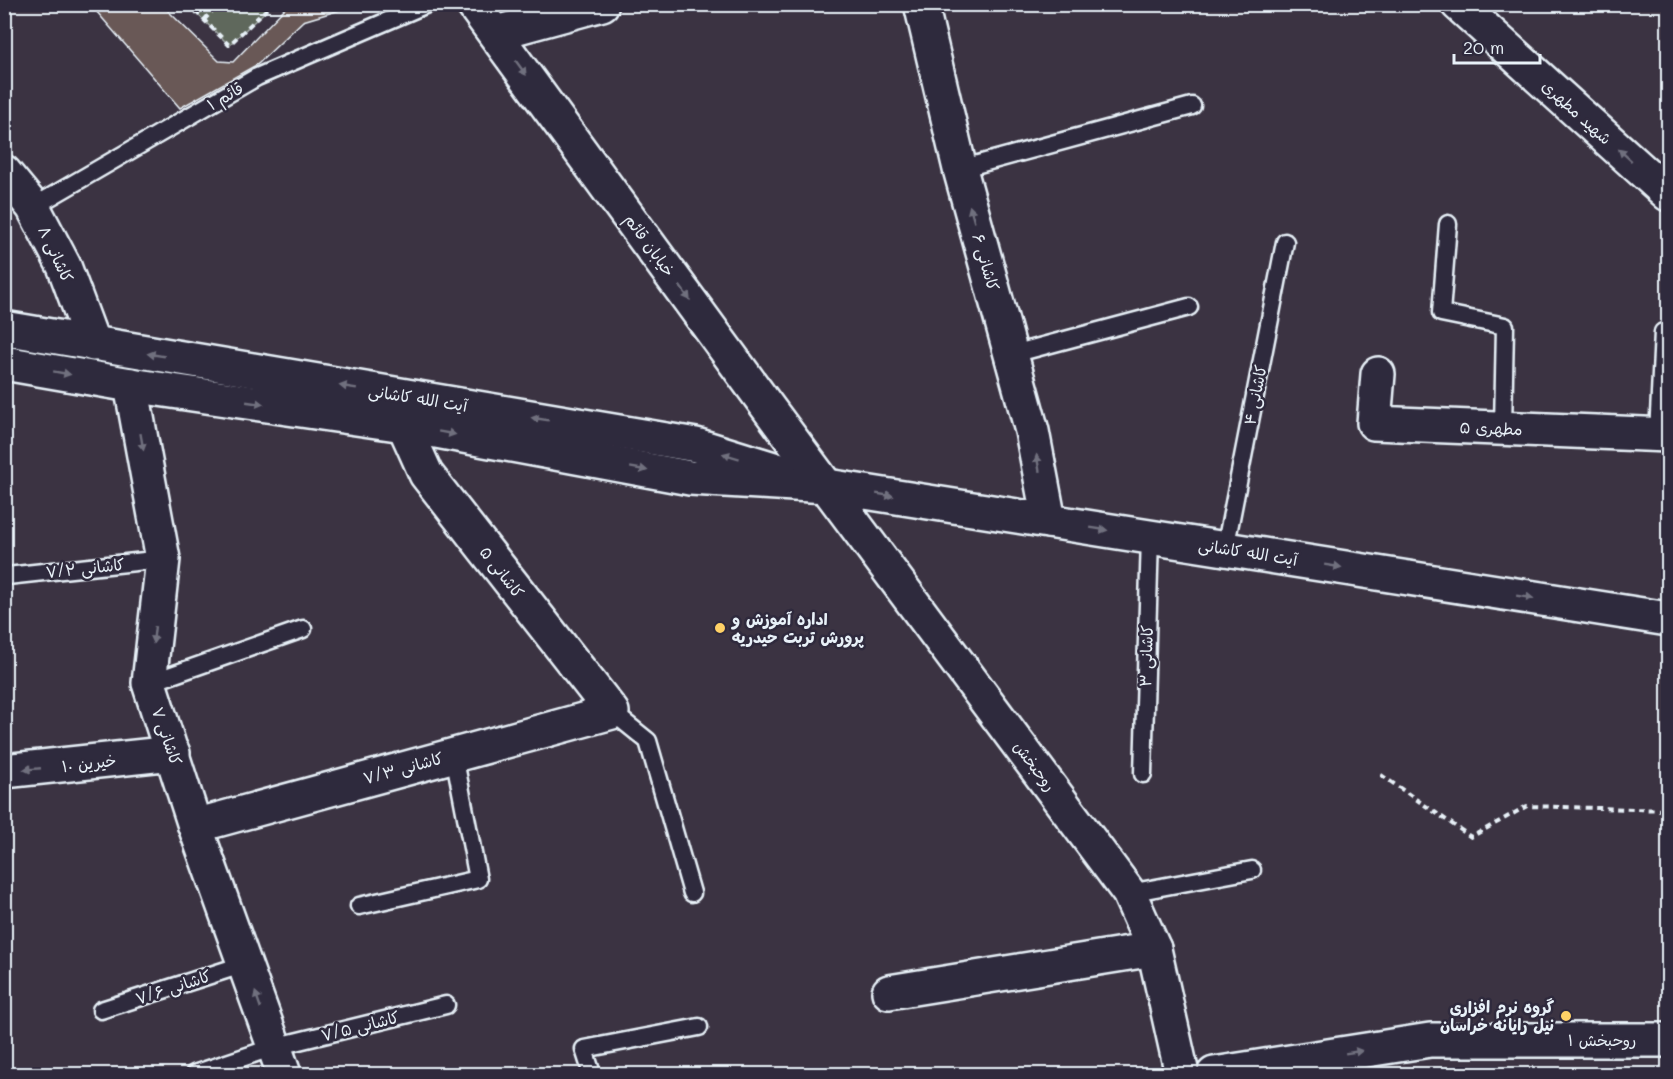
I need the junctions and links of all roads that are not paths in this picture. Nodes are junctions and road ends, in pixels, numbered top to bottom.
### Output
1 (427, 4) edge
2 (473, 4) edge
3 (602, 4) edge
4 (921, 4) edge
5 (1472, 9) edge
6 (496, 33) junction
7 (1192, 106) dead end
8 (960, 169) junction
9 (4, 172) edge
10 (1668, 194) edge
11 (33, 207) junction
12 (1448, 225) dead end
13 (1285, 242) dead end
14 (1189, 307) dead end
15 (4, 328) edge
16 (1668, 331) edge
17 (93, 344) junction
18 (1013, 354) junction
19 (4, 363) edge
20 (1378, 374) dead end
21 (131, 385) junction
22 (404, 425) junction
23 (1503, 428) junction
24 (1663, 435) edge
25 (827, 486) junction
26 (1049, 521) junction
27 (1150, 537) junction
28 (1225, 549) junction
29 (163, 559) junction
30 (7, 576) dead end
31 (1668, 619) edge
32 (303, 629) dead end
33 (149, 683) junction
34 (612, 712) junction
35 (173, 753) junction
36 (454, 754) junction
37 (4, 771) edge
38 (1143, 774) dead end
39 (195, 826) junction
40 (1252, 870) dead end
41 (692, 893) dead end
42 (1129, 893) junction
43 (359, 906) dead end
44 (1154, 949) junction
45 (245, 964) junction
46 (889, 992) dead end
47 (446, 1005) dead end
48 (101, 1010) dead end
49 (699, 1027) dead end
50 (1668, 1040) edge
51 (279, 1061) edge
52 (194, 1074) edge
53 (592, 1074) edge
54 (1182, 1074) edge
55 (1214, 1074) edge

1 - 11 lane, قائم ۱
2 - 6 street, خیابان قائم
3 - 6 street
4 - 8 street, کاشانی ۶
10 -> 5 street, شهید مطهری
6 -> 25 street, خیابان قائم
7 - 8 lane
18 -> 8 street, کاشانی ۶
9 - 11 street, کاشانی ۸
11 - 17 street, کاشانی ۸
12 - 23 lane
13 - 28 lane, کاشانی ۴
14 - 18 lane
15 - 17 street, آیت الله کاشانی
16 - 24 lane, مطهری ۵
25 -> 17 street, آیت الله کاشانی
26 -> 18 street, کاشانی ۶
19 -> 21 street, آیت الله کاشانی
20 - 23 street, مطهری ۵
21 -> 22 street, آیت الله کاشانی
21 -> 29 street, کاشانی ۷
22 -> 25 street, آیت الله کاشانی
22 - 34 street, کاشانی ۵
23 - 24 street, مطهری ۵
25 -> 26 street, آیت الله کاشانی
25 - 42 street, روحبخش
26 -> 27 street, آیت الله کاشانی
27 - 28 street, آیت الله کاشانی
27 - 38 lane, کاشانی ۳
28 -> 31 street, آیت الله کاشانی
29 - 30 lane, کاشانی ۷/۲
29 -> 33 street, کاشانی ۷
32 - 33 lane
33 - 35 street, کاشانی ۷
34 - 36 street, کاشانی ۷/۳
34 - 41 lane
35 -> 37 street, خیرین ۱۰
35 - 39 street, کاشانی ۷
36 - 39 street, کاشانی ۷/۳
36 - 43 lane
39 - 45 street, کاشانی ۷
40 - 42 lane
42 - 44 street, روحبخش
44 - 46 street
44 - 54 street, روحبخش
45 - 48 lane, کاشانی ۷/۶
51 -> 45 street, کاشانی ۷
47 - 51 lane, کاشانی ۷/۵
49 - 53 lane
55 -> 50 street, روحبخش ۱
51 - 52 lane, کاشانی ۷/۵

